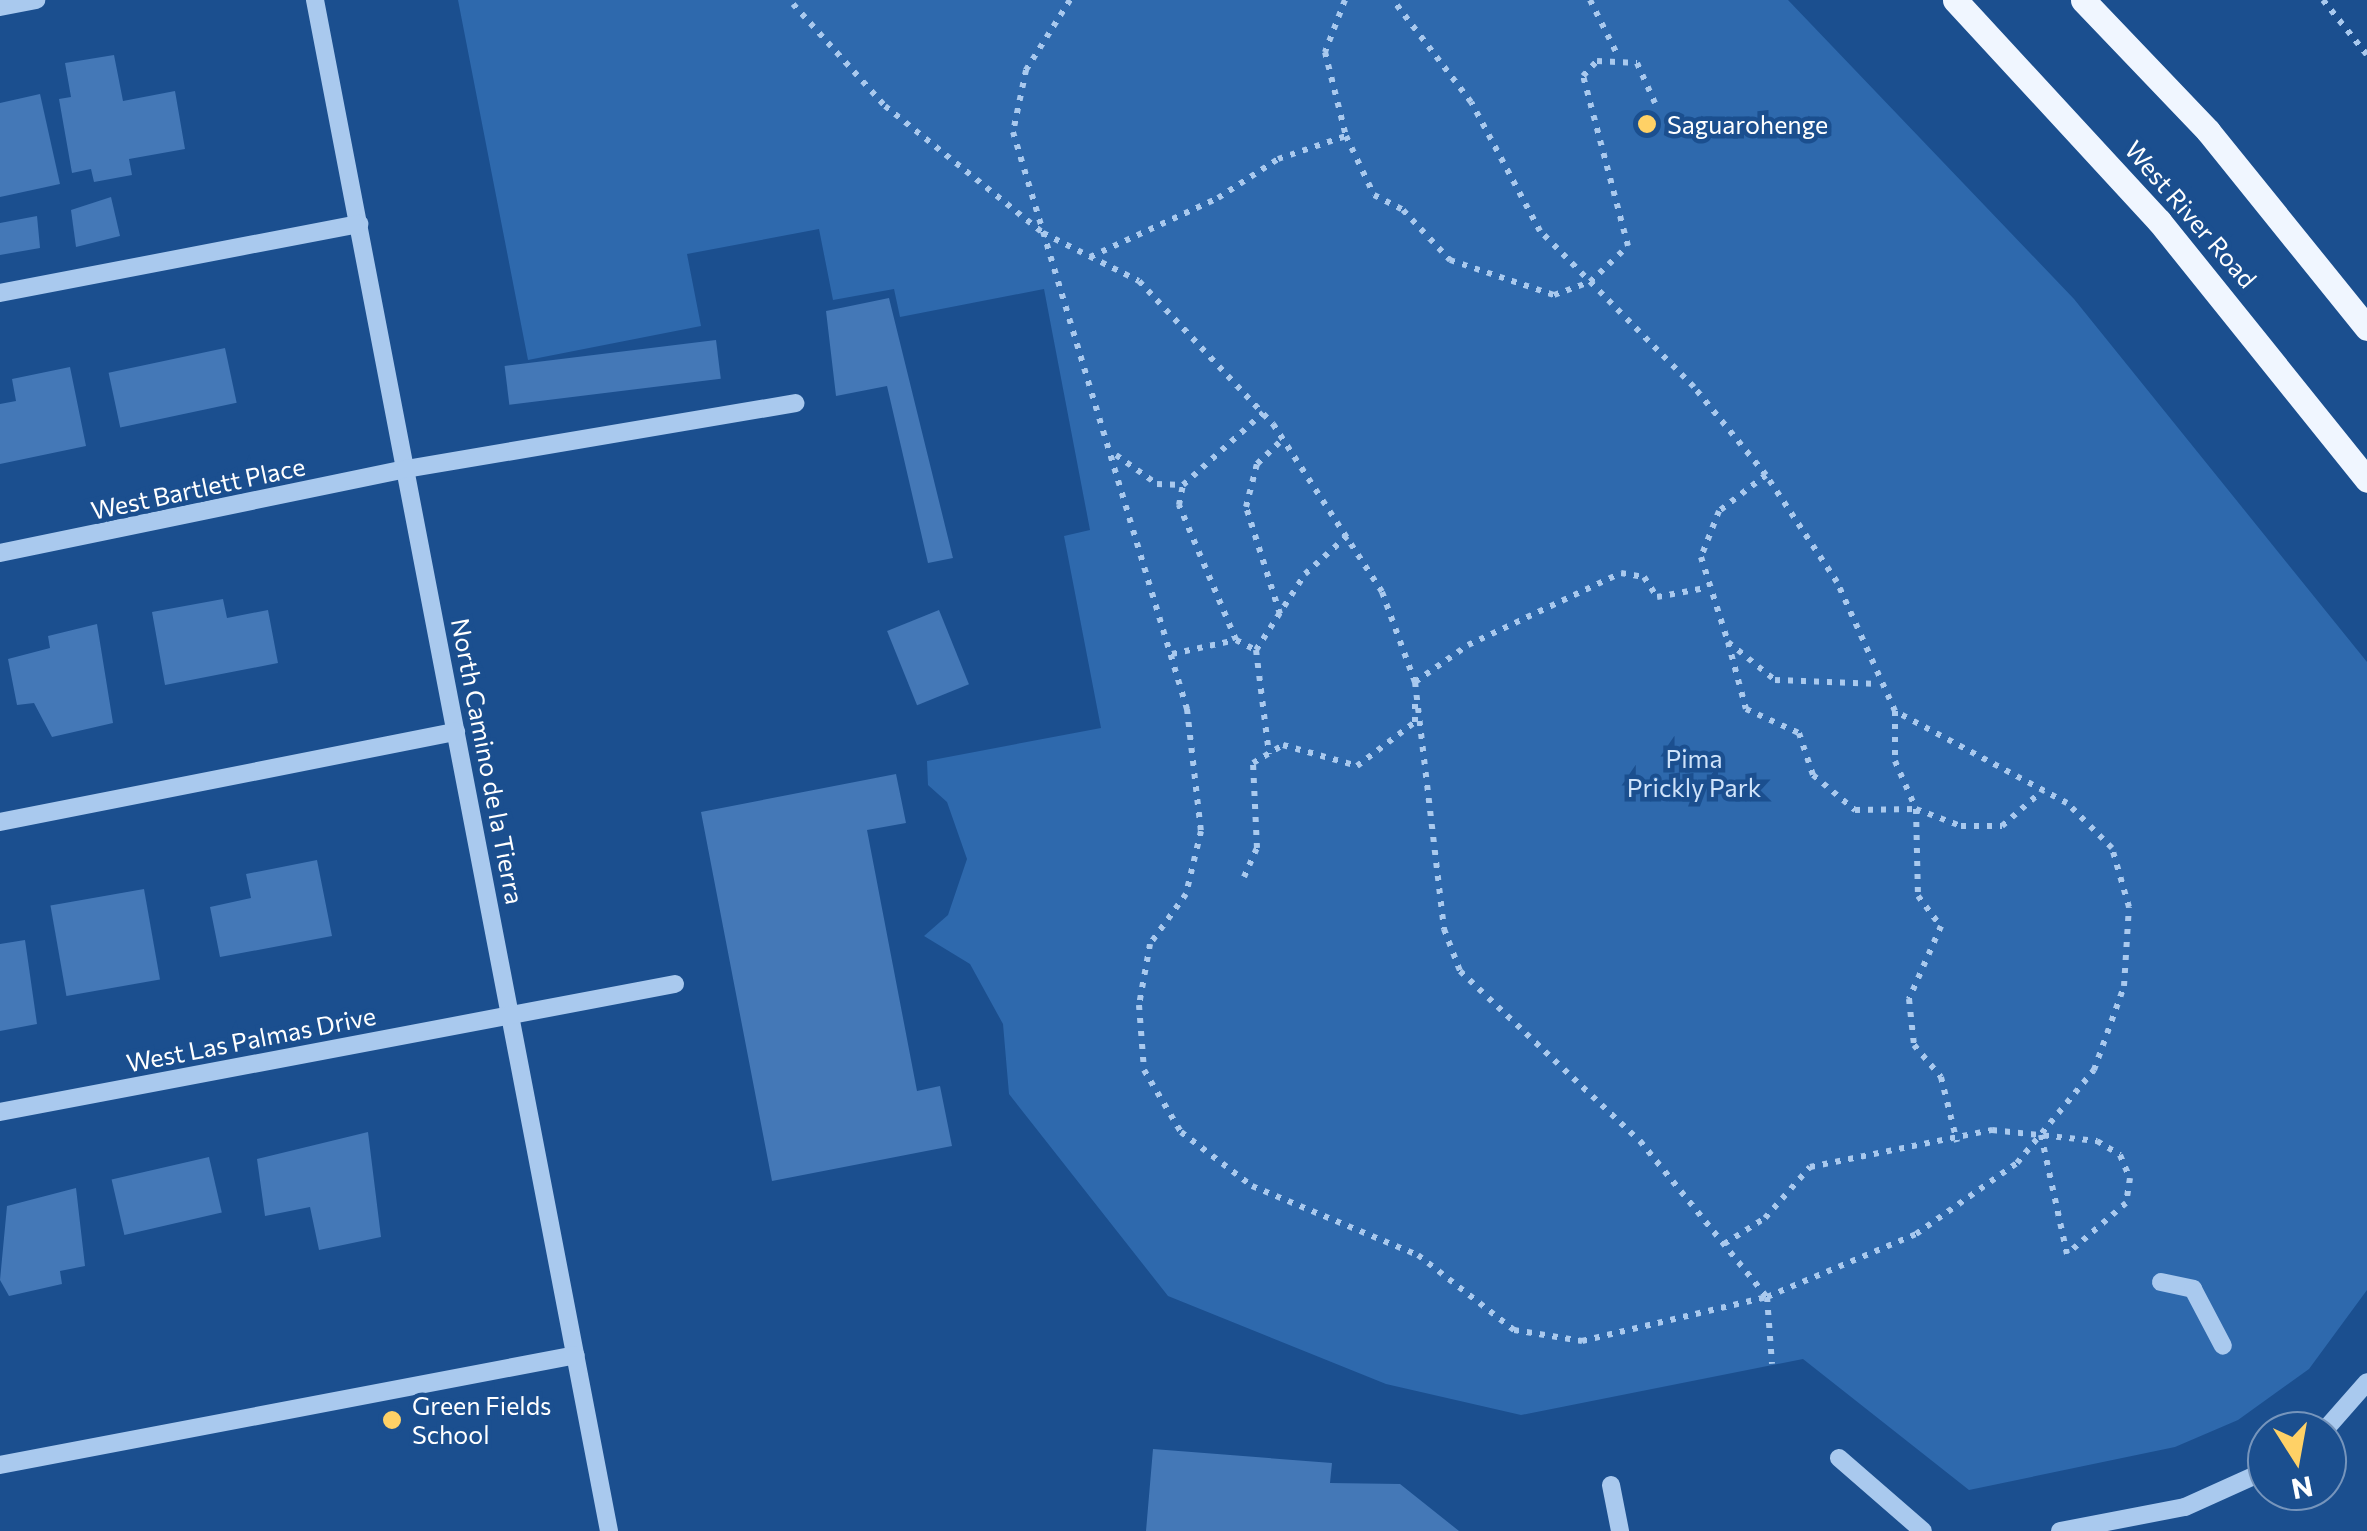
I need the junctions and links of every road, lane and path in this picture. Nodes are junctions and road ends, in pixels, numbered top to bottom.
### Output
1 (36, 0) edge
2 (315, 0) edge
3 (1070, 0) edge
4 (1345, 0) edge
5 (1393, 0) edge
6 (1590, 0) edge
7 (1955, 0) edge
8 (2083, 0) edge
9 (2323, 0) edge
10 (793, 4) dead end
11 (0, 7) edge
12 (2367, 55) edge
13 (1618, 56) junction
14 (1655, 103) dead end
15 (1346, 136) junction
16 (359, 224) junction
17 (1042, 232) junction
18 (1089, 258) junction
19 (1590, 282) junction
20 (0, 293) edge
21 (2367, 328) edge
22 (795, 403) dead end
23 (1263, 413) junction
24 (1282, 440) junction
25 (1114, 454) junction
26 (406, 469) junction
27 (1766, 475) junction
28 (2367, 480) edge
29 (1183, 485) junction
30 (1347, 536) junction
31 (0, 554) edge
32 (1705, 588) junction
33 (1280, 614) junction
34 (1236, 640) junction
35 (1728, 642) junction
36 (1256, 650) junction
37 (1172, 654) junction
38 (1415, 682) junction
39 (1880, 684) junction
40 (1896, 711) junction
41 (456, 732) junction
42 (1269, 754) junction
43 (2043, 790) junction
44 (1916, 809) junction
45 (0, 822) edge
46 (1244, 876) dead end
47 (674, 984) dead end
48 (511, 1015) junction
49 (0, 1112) edge
50 (2041, 1134) junction
51 (1958, 1142) junction
52 (1724, 1244) junction
53 (2162, 1282) dead end
54 (1767, 1297) junction
55 (2223, 1346) dead end
56 (576, 1355) junction
57 (1772, 1364) dead end
58 (2367, 1382) edge
59 (2342, 1411) edge
60 (1839, 1458) dead end
61 (0, 1465) edge
62 (2247, 1479) edge
63 (1612, 1485) dead end
64 (609, 1531) edge
65 (1620, 1531) edge
66 (1923, 1531) edge
67 (2060, 1531) edge

1 - 11 street
2 - 16 street, North Camino de la Tierra
3 - 17 path
4 - 15 path
5 - 19 path
6 - 13 path
7 - 28 main road, West River Road
8 - 21 main road
9 - 12 path
10 - 17 path
13 - 14 path
13 - 19 path
15 - 18 path
15 - 19 path
16 - 20 street
16 - 26 street, North Camino de la Tierra
17 - 18 path
17 - 25 path
18 - 23 path
19 - 27 path
22 - 26 street, West Bartlett Place
23 - 24 path
23 - 29 path
24 - 30 path
24 - 33 path
25 - 29 path
25 - 37 path
26 - 31 street, West Bartlett Place
26 - 41 street, North Camino de la Tierra
27 - 32 path
27 - 39 path
29 - 34 path
30 - 33 path
30 - 38 path
32 - 35 path
32 - 38 path
33 - 36 path
34 - 36 path
34 - 37 path
35 - 39 path
35 - 44 path
36 - 42 path
37 - 54 path
38 - 42 path
38 - 52 path
39 - 40 path
40 - 43 path
40 - 44 path
41 - 45 street
41 - 48 street, North Camino de la Tierra
42 - 46 path
43 - 44 path
43 - 50 path
44 - 51 path
47 - 48 street, West Las Palmas Drive
48 - 49 street, West Las Palmas Drive
48 - 56 street, North Camino de la Tierra
50 - 50 path
50 - 51 path
50 - 54 path
51 - 52 path
52 - 54 path
53 - 55 street
54 - 57 path
56 - 61 street
56 - 64 street, North Camino de la Tierra
58 - 59 street
60 - 66 street
62 - 67 street
63 - 65 street

